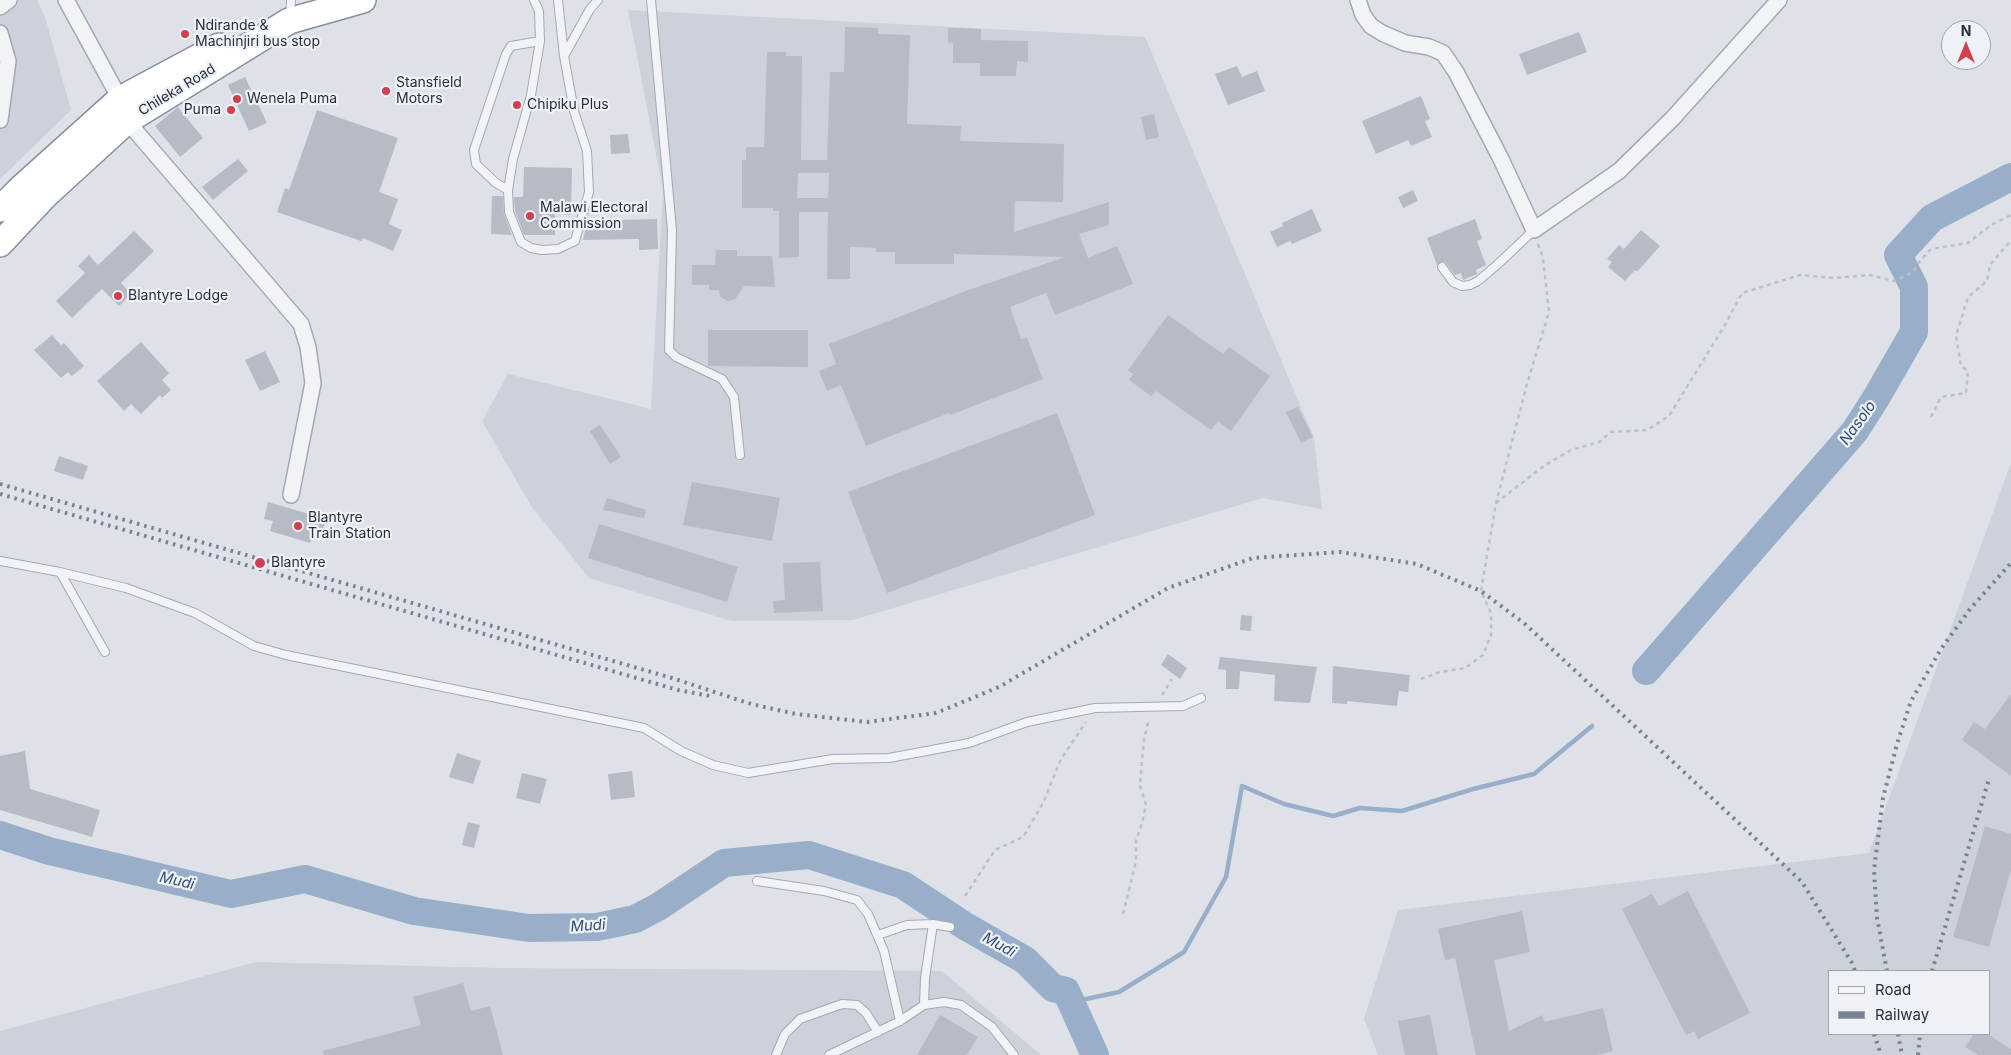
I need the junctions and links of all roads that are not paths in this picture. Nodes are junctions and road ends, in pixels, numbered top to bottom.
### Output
1 (9, 0) edge
2 (66, 0) edge
3 (315, 0) edge
4 (363, 0) edge
5 (534, 0) edge
6 (558, 0) edge
7 (598, 0) edge
8 (651, 0) edge
9 (1358, 0) edge
10 (1779, 0) edge
11 (0, 7) edge
12 (290, 10) edge
13 (0, 33) edge
14 (540, 41) junction
15 (564, 56) junction
16 (123, 110) junction
17 (0, 120) edge
18 (508, 190) junction
19 (0, 209) edge
20 (1534, 230) junction
21 (0, 244) edge
22 (1442, 267) dead end
23 (740, 455) dead end
24 (291, 495) dead end
25 (0, 561) edge
26 (60, 572) junction
27 (105, 652) dead end
28 (1201, 698) dead end
29 (757, 881) dead end
30 (933, 924) junction
31 (950, 927) dead end
32 (878, 935) junction
33 (924, 1006) junction
34 (900, 1021) junction
35 (878, 1032) junction
36 (776, 1055) edge
37 (829, 1055) edge
38 (1014, 1055) edge

1 - 11 street
2 - 16 street
3 - 12 highway
4 - 12 highway, Chileka Road
5 - 14 lane
6 - 15 lane
7 - 15 lane
8 - 23 lane
9 - 20 street
10 - 20 street
12 - 16 highway, Chileka Road
13 - 17 street
14 - 18 lane
14 - 18 lane
15 - 18 lane
16 - 19 highway
16 - 21 highway
16 - 24 street
20 - 22 lane
25 - 26 lane
26 - 27 lane
26 - 28 lane
29 - 32 lane
30 - 31 lane
30 - 32 lane
30 - 33 lane
32 - 34 lane
33 - 34 lane
33 - 38 lane
34 - 35 lane
35 - 36 lane
35 - 37 lane

